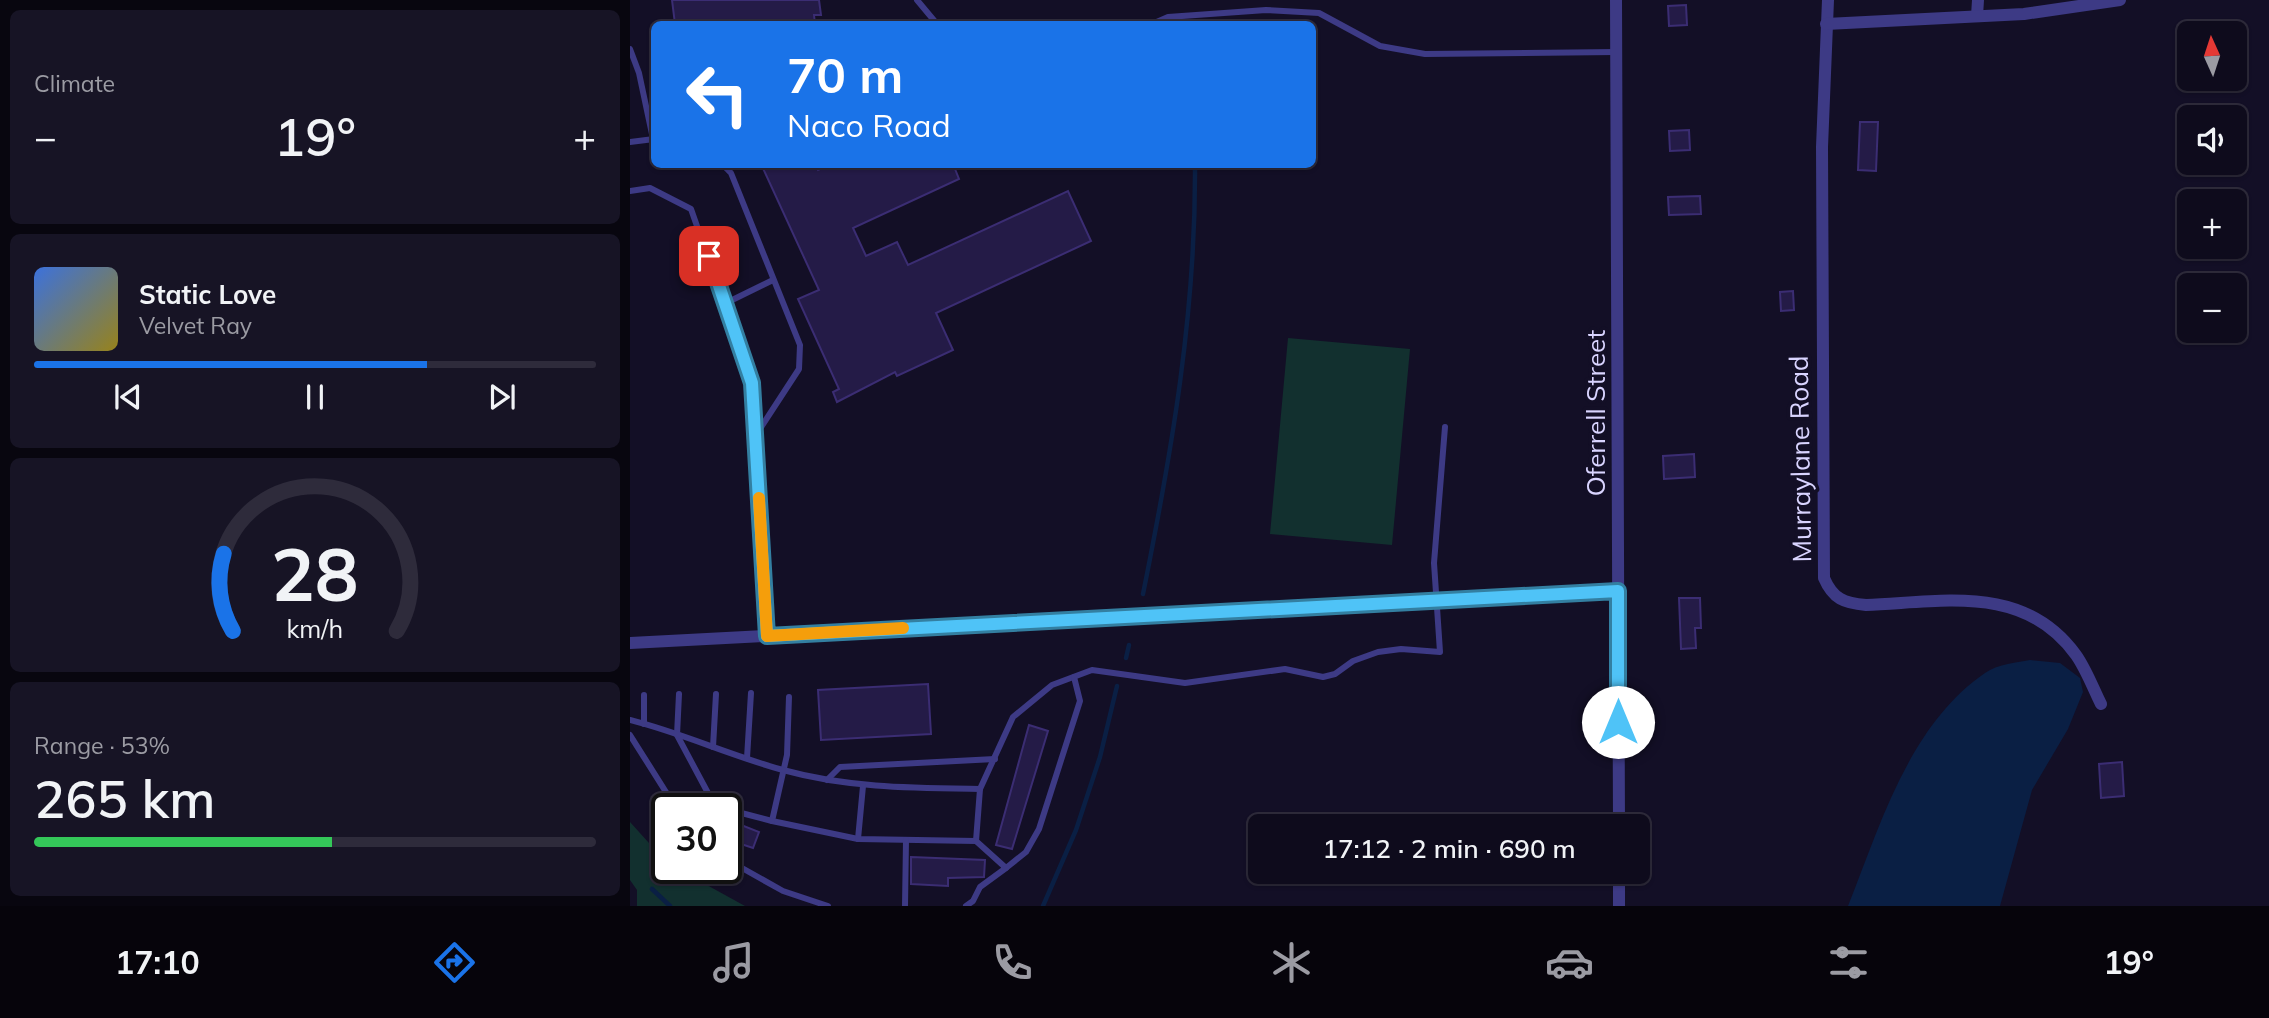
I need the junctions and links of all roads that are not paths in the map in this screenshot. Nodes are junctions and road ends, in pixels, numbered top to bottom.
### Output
1 (918, 0) edge
2 (1616, 0) edge
3 (1828, 0) edge
4 (1978, 0) edge
5 (2120, 0) edge
6 (1977, 16) junction
7 (935, 21) edge
8 (1159, 21) edge
9 (1826, 24) junction
10 (630, 49) edge
11 (1616, 52) junction
12 (651, 126) edge
13 (651, 139) edge
14 (630, 142) edge
15 (726, 168) edge
16 (630, 191) edge
17 (773, 280) junction
18 (726, 303) junction
19 (1445, 427) dead end
20 (755, 436) junction
21 (1618, 591) junction
22 (1437, 601) junction
23 (767, 636) junction
24 (630, 643) edge
25 (1074, 677) junction
26 (751, 693) dead end
27 (679, 694) dead end
28 (716, 694) dead end
29 (644, 695) dead end
30 (789, 696) dead end
31 (2101, 704) dead end
32 (630, 720) edge
33 (644, 723) junction
34 (630, 735) edge
35 (677, 735) junction
36 (713, 747) junction
37 (747, 758) junction
38 (995, 759) junction
39 (783, 770) junction
40 (826, 780) junction
41 (863, 786) junction
42 (980, 789) junction
43 (667, 793) edge
44 (708, 793) edge
45 (742, 813) edge
46 (1619, 814) edge
47 (772, 821) junction
48 (858, 839) junction
49 (906, 840) junction
50 (976, 841) junction
51 (742, 868) edge
52 (1006, 868) junction
53 (1619, 884) edge
54 (828, 906) edge
55 (905, 906) edge
56 (966, 906) edge
57 (1619, 906) edge

1 - 7 lane
2 - 11 street, Oferrell Street
3 - 9 street, Murraylane Road
4 - 6 street
5 - 6 street
6 - 9 street
8 - 11 lane
9 - 31 street, Murraylane Road
10 - 12 lane
11 - 21 street, Oferrell Street
13 - 14 lane
15 - 17 lane
16 - 18 lane
17 - 18 lane
17 - 20 lane
18 - 20 lane
19 - 22 lane
20 - 23 lane
21 - 22 street
21 - 46 street, Oferrell Street
22 - 23 street
22 - 25 lane
23 - 24 street
25 - 38 lane
25 - 52 lane
26 - 37 lane
27 - 35 lane
28 - 36 lane
29 - 33 lane
30 - 39 lane
32 - 33 lane
33 - 35 lane
34 - 43 lane
35 - 36 lane
35 - 44 lane
36 - 37 lane
37 - 39 lane
38 - 40 lane
38 - 42 lane
39 - 40 lane
39 - 47 lane
40 - 41 lane
41 - 42 lane
41 - 48 lane
42 - 50 lane
45 - 47 lane
47 - 48 lane
48 - 49 lane
49 - 50 lane
49 - 55 lane
50 - 52 lane
51 - 54 lane
52 - 56 lane
53 - 57 street

